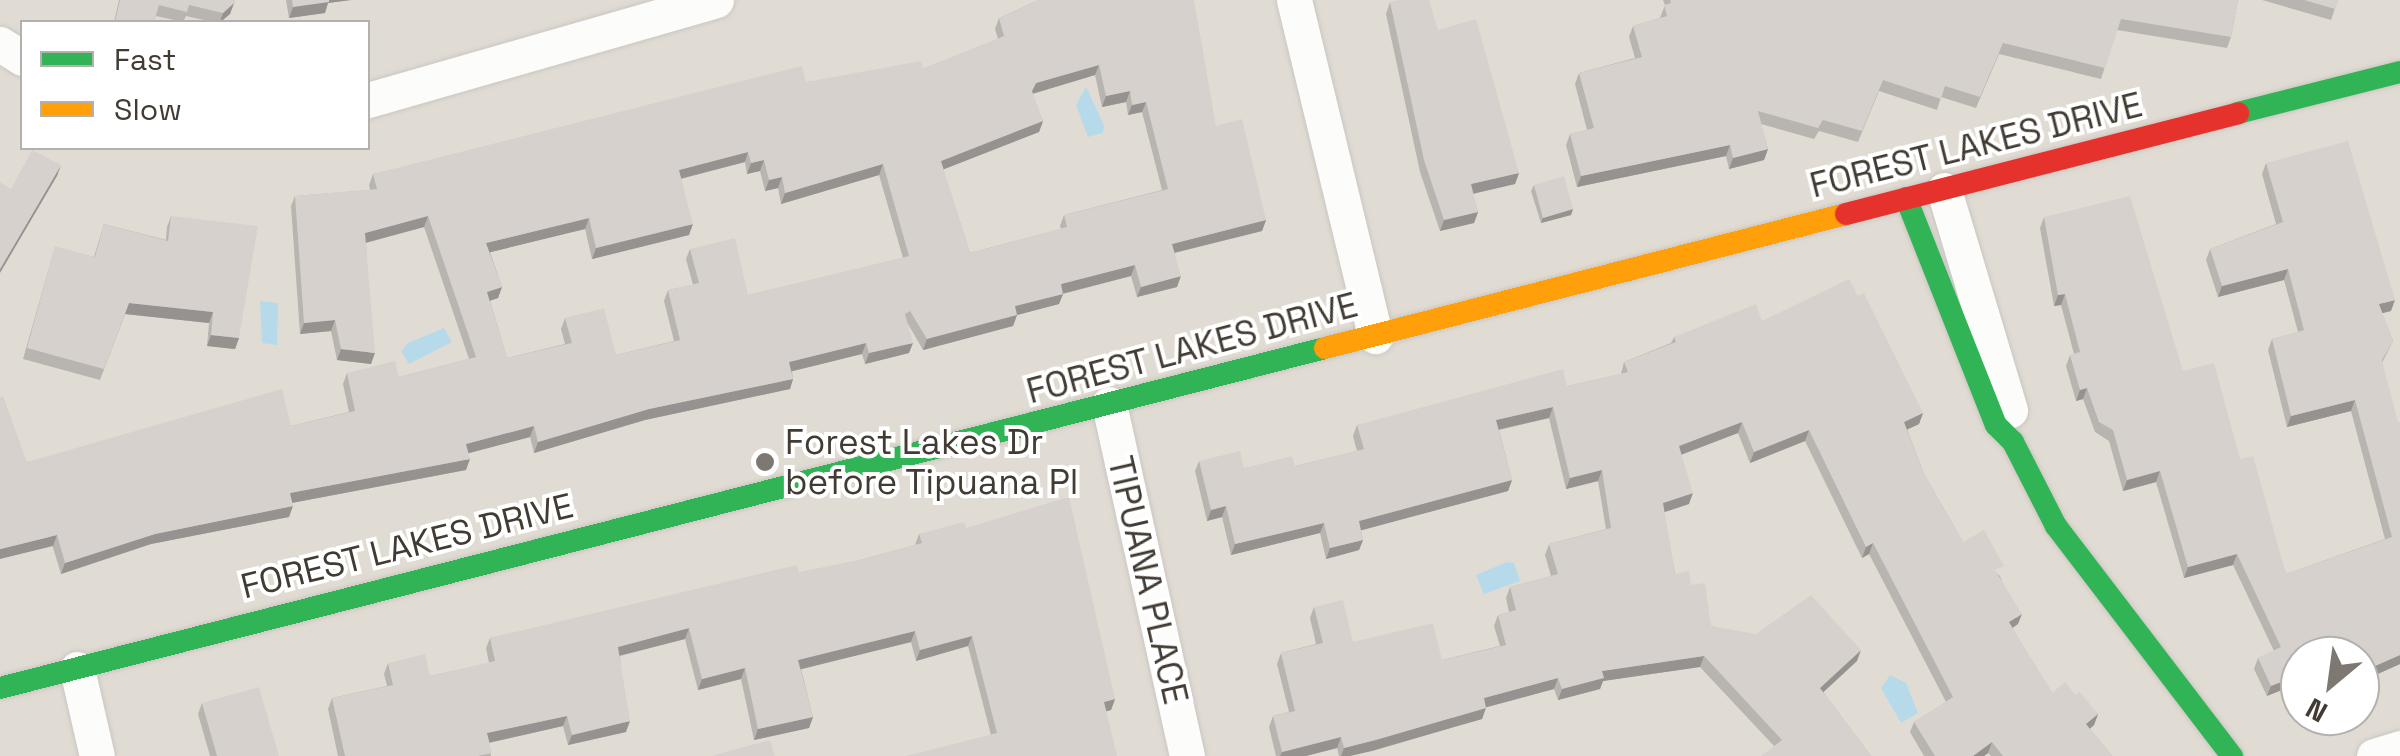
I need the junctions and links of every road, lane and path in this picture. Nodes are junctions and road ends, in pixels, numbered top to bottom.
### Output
1 (716, 0) edge
2 (1294, 0) edge
3 (2400, 72) edge
4 (370, 99) edge
5 (1944, 190) junction
6 (1906, 198) junction
7 (1375, 336) junction
8 (1109, 404) junction
9 (2014, 442) junction
10 (77, 670) junction
11 (0, 688) edge
12 (2400, 748) edge
13 (97, 756) edge
14 (1187, 756) edge
15 (2232, 756) edge
16 (2374, 756) edge

1 - 4 street
2 - 7 street
3 - 5 main road, FOREST LAKES DRIVE
5 - 6 main road, FOREST LAKES DRIVE
5 - 9 street
6 - 7 main road, FOREST LAKES DRIVE
6 - 9 main road
7 - 8 main road, FOREST LAKES DRIVE
8 - 10 main road, FOREST LAKES DRIVE
8 - 14 street, TIPUANA PLACE
9 - 15 main road
10 - 11 main road, FOREST LAKES DRIVE
10 - 13 street
12 - 16 street

